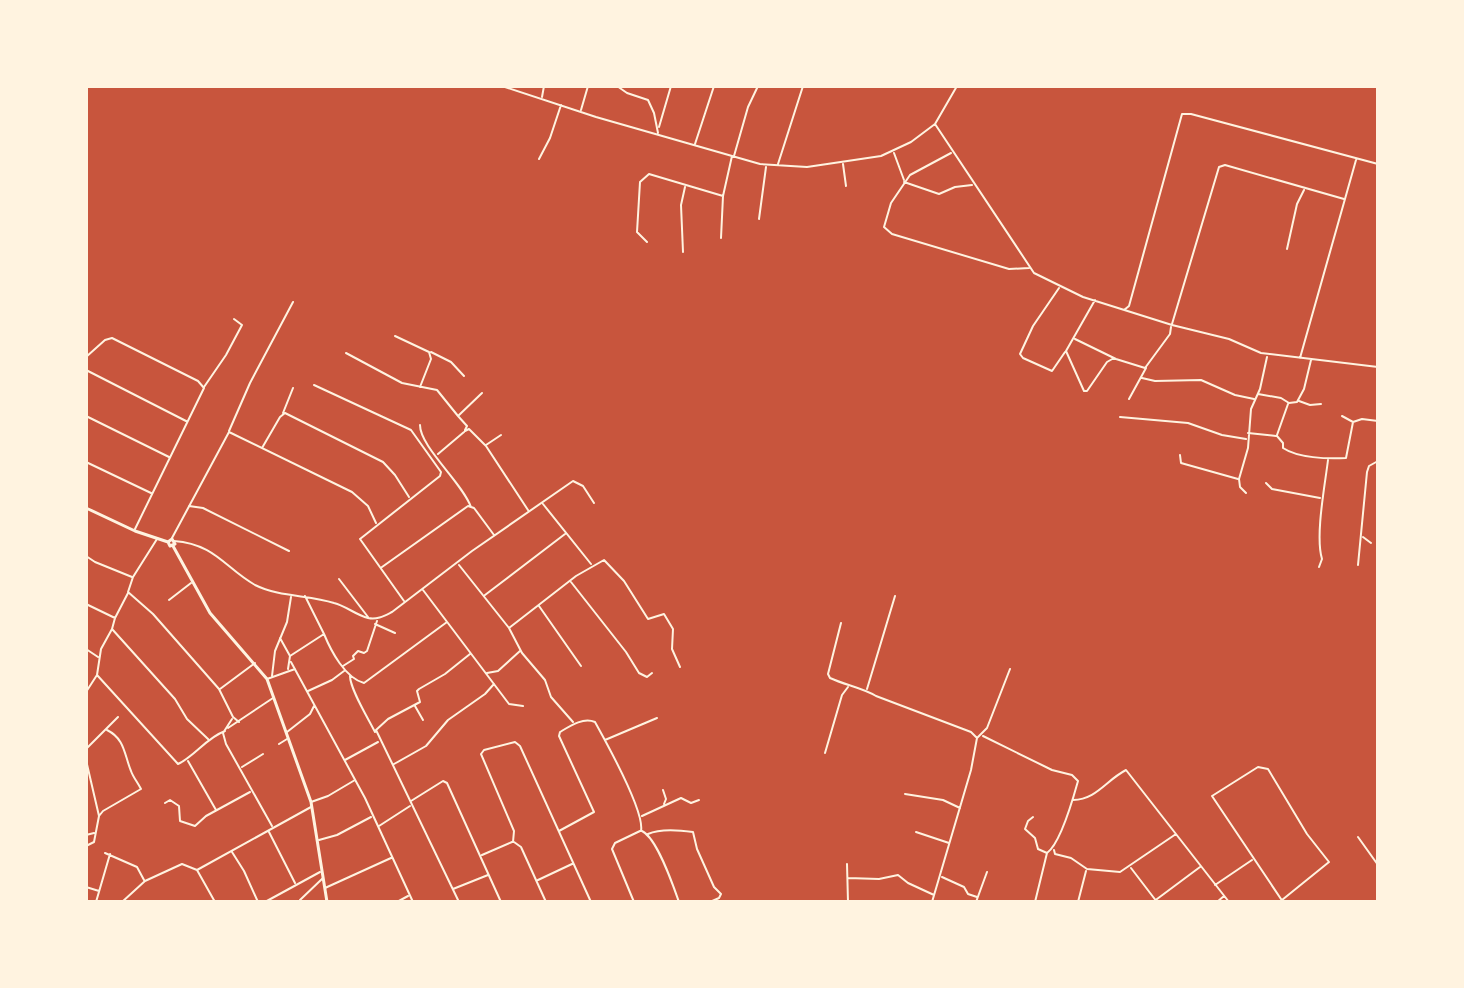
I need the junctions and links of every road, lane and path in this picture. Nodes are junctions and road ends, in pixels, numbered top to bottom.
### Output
1 (502, 86) edge
2 (544, 86) edge
3 (588, 86) edge
4 (617, 86) edge
5 (671, 86) edge
6 (714, 86) edge
7 (758, 86) edge
8 (803, 86) edge
9 (957, 86) edge
10 (542, 98) junction
11 (562, 105) junction
12 (581, 109) junction
13 (935, 124) junction
14 (658, 131) junction
15 (695, 144) junction
16 (893, 152) junction
17 (952, 152) junction
18 (733, 156) junction
19 (539, 159) dead end
20 (1356, 159) junction
21 (843, 163) junction
22 (1378, 164) edge
23 (766, 166) junction
24 (777, 167) junction
25 (904, 182) junction
26 (973, 185) junction
27 (686, 186) junction
28 (846, 186) dead end
29 (1305, 189) junction
30 (723, 196) junction
31 (1344, 199) junction
32 (759, 219) dead end
33 (721, 238) dead end
34 (647, 242) dead end
35 (1287, 249) dead end
36 (683, 252) dead end
37 (1029, 268) junction
38 (1060, 287) junction
39 (1095, 300) junction
40 (293, 302) dead end
41 (1129, 306) junction
42 (1123, 310) junction
43 (1132, 313) junction
44 (234, 319) dead end
45 (1172, 325) junction
46 (395, 336) dead end
47 (1074, 339) junction
48 (1066, 351) junction
49 (429, 352) junction
50 (346, 353) dead end
51 (437, 354) junction
52 (1268, 354) junction
53 (86, 357) edge
54 (1114, 358) junction
55 (1300, 358) junction
56 (1312, 358) junction
57 (431, 359) junction
58 (1147, 367) junction
59 (1378, 367) edge
60 (86, 370) edge
61 (464, 376) dead end
62 (1142, 378) junction
63 (314, 385) dead end
64 (204, 388) junction
65 (293, 388) dead end
66 (419, 388) junction
67 (482, 393) dead end
68 (1257, 394) junction
69 (1129, 399) dead end
70 (1255, 399) junction
71 (1298, 401) junction
72 (1289, 403) junction
73 (1321, 404) dead end
74 (282, 415) junction
75 (86, 416) edge
76 (458, 416) junction
77 (1342, 416) dead end
78 (1120, 417) dead end
79 (187, 421) junction
80 (1378, 421) edge
81 (1353, 422) junction
82 (420, 425) dead end
83 (468, 428) junction
84 (229, 432) junction
85 (1248, 433) junction
86 (501, 435) dead end
87 (1277, 436) junction
88 (1248, 438) junction
89 (486, 446) junction
90 (262, 448) junction
91 (436, 455) junction
92 (1180, 455) dead end
93 (170, 458) junction
94 (1328, 459) junction
95 (1378, 461) edge
96 (86, 462) edge
97 (1239, 479) junction
98 (1266, 483) dead end
99 (1246, 493) dead end
100 (152, 494) junction
101 (409, 498) junction
102 (1321, 498) junction
103 (541, 503) junction
104 (594, 503) dead end
105 (189, 506) junction
106 (471, 507) junction
107 (86, 508) edge
108 (528, 511) junction
109 (376, 524) junction
110 (135, 531) junction
111 (565, 534) junction
112 (495, 535) junction
113 (1363, 536) junction
114 (157, 539) junction
115 (171, 541) junction
116 (1371, 543) dead end
117 (289, 551) dead end
118 (86, 556) edge
119 (458, 564) junction
120 (592, 565) junction
121 (1358, 565) dead end
122 (1319, 567) dead end
123 (381, 568) junction
124 (133, 577) junction
125 (339, 579) dead end
126 (570, 581) junction
127 (192, 582) junction
128 (422, 589) junction
129 (128, 592) junction
130 (291, 595) junction
131 (484, 595) junction
132 (305, 596) junction
133 (895, 596) dead end
134 (169, 600) dead end
135 (405, 602) junction
136 (86, 604) edge
137 (538, 605) junction
138 (361, 607) junction
139 (355, 611) junction
140 (115, 618) junction
141 (370, 618) junction
142 (379, 618) junction
143 (447, 622) junction
144 (841, 623) dead end
145 (374, 626) junction
146 (509, 628) junction
147 (112, 629) junction
148 (395, 633) dead end
149 (324, 634) junction
150 (280, 638) junction
151 (86, 649) edge
152 (521, 651) junction
153 (470, 654) junction
154 (290, 656) junction
155 (99, 658) junction
156 (291, 662) junction
157 (255, 663) junction
158 (581, 666) dead end
159 (680, 667) dead end
160 (288, 669) junction
161 (296, 669) junction
162 (343, 669) junction
163 (1010, 669) dead end
164 (487, 673) junction
165 (652, 673) dead end
166 (97, 675) junction
167 (350, 675) junction
168 (272, 676) junction
169 (267, 679) junction
170 (495, 683) junction
171 (849, 686) junction
172 (219, 689) junction
173 (867, 690) junction
174 (86, 692) edge
175 (307, 692) junction
176 (274, 697) junction
177 (314, 705) junction
178 (414, 705) junction
179 (523, 706) dead end
180 (310, 714) junction
181 (318, 715) junction
182 (118, 717) dead end
183 (233, 717) junction
184 (657, 718) dead end
185 (423, 720) dead end
186 (239, 722) junction
187 (574, 723) junction
188 (107, 730) junction
189 (226, 730) junction
190 (218, 733) junction
191 (286, 733) junction
192 (376, 733) junction
193 (982, 735) junction
194 (223, 737) junction
195 (288, 738) junction
196 (977, 738) junction
197 (209, 740) junction
198 (604, 740) junction
199 (379, 741) junction
200 (279, 744) dead end
201 (86, 749) edge
202 (825, 753) dead end
203 (263, 754) dead end
204 (86, 760) edge
205 (187, 760) junction
206 (344, 760) junction
207 (393, 764) junction
208 (241, 768) junction
209 (356, 780) junction
210 (663, 790) dead end
211 (251, 791) junction
212 (685, 791) dead end
213 (905, 794) dead end
214 (681, 798) junction
215 (699, 800) dead end
216 (1072, 800) junction
217 (165, 803) dead end
218 (411, 803) junction
219 (312, 804) junction
220 (662, 806) junction
221 (960, 808) junction
222 (218, 811) junction
223 (99, 816) junction
224 (372, 816) junction
225 (641, 816) junction
226 (1033, 817) dead end
227 (379, 826) junction
228 (272, 827) junction
229 (268, 830) junction
230 (558, 831) junction
231 (641, 831) junction
232 (95, 832) junction
233 (916, 832) dead end
234 (1177, 833) junction
235 (648, 834) junction
236 (86, 835) edge
237 (1358, 837) dead end
238 (317, 840) junction
239 (513, 842) junction
240 (950, 844) junction
241 (86, 846) edge
242 (236, 849) junction
243 (1053, 849) junction
244 (231, 852) junction
245 (105, 853) dead end
246 (1047, 853) junction
247 (110, 854) junction
248 (235, 855) junction
249 (482, 855) junction
250 (392, 857) junction
251 (1253, 859) junction
252 (573, 864) junction
253 (847, 864) dead end
254 (1378, 865) edge
255 (1130, 866) junction
256 (1201, 866) junction
257 (1087, 869) junction
258 (197, 870) junction
259 (322, 871) junction
260 (987, 872) dead end
261 (488, 874) junction
262 (941, 876) junction
263 (324, 877) junction
264 (848, 878) junction
265 (536, 880) junction
266 (145, 881) junction
267 (296, 885) junction
268 (1215, 885) junction
269 (86, 887) edge
270 (325, 888) junction
271 (452, 890) junction
272 (100, 891) junction
273 (934, 895) junction
274 (409, 896) junction
275 (1225, 896) junction
276 (977, 897) junction
277 (300, 900) edge
278 (1155, 901) edge
279 (1283, 901) edge
280 (96, 902) edge
281 (122, 902) edge
282 (215, 902) edge
283 (258, 902) edge
284 (265, 902) edge
285 (327, 902) edge
286 (397, 902) edge
287 (413, 902) edge
288 (459, 902) edge
289 (501, 902) edge
290 (546, 902) edge
291 (591, 902) edge
292 (634, 902) edge
293 (679, 902) edge
294 (710, 902) edge
295 (848, 902) edge
296 (932, 902) edge
297 (976, 902) edge
298 (1035, 902) edge
299 (1078, 902) edge
300 (1217, 902) edge
301 (1229, 902) edge

1 - 10 street
2 - 10 street
3 - 12 street
4 - 14 street
5 - 14 street
6 - 15 street
7 - 18 street
8 - 24 street
9 - 13 street
10 - 11 street
11 - 12 street
11 - 19 street
12 - 14 street
13 - 16 street
13 - 17 street
14 - 15 street
15 - 18 street
16 - 21 street
16 - 25 street
17 - 25 street
17 - 26 street
18 - 23 street
18 - 30 street
20 - 22 street
20 - 31 street
20 - 41 street
21 - 24 street
21 - 28 street
23 - 24 street
23 - 32 street
25 - 26 street
25 - 37 street
26 - 37 street
27 - 30 street
27 - 34 street
27 - 36 street
29 - 31 street
29 - 35 street
29 - 45 street
30 - 33 street
31 - 55 street
37 - 38 street
38 - 39 street
38 - 48 street
39 - 42 street
39 - 47 street
40 - 84 street
41 - 42 street
41 - 43 street
42 - 43 street
43 - 45 street
44 - 64 street
45 - 52 street
45 - 58 street
46 - 49 street
47 - 48 street
47 - 54 street
48 - 54 street
49 - 51 street
49 - 57 street
50 - 66 street
51 - 57 street
51 - 61 street
52 - 55 street
52 - 68 street
53 - 64 street
54 - 58 street
55 - 56 street
56 - 59 street
56 - 71 street
57 - 66 street
58 - 62 street
60 - 79 street
62 - 69 street
62 - 70 street
63 - 101 street
64 - 79 street
65 - 74 street
66 - 76 street
67 - 76 street
68 - 70 street
68 - 72 street
70 - 85 street
71 - 72 street
71 - 73 street
72 - 87 street
74 - 90 street
74 - 101 street
75 - 93 street
76 - 83 street
77 - 81 street
78 - 88 street
79 - 93 street
80 - 81 street
81 - 94 street
82 - 91 street
83 - 89 street
83 - 91 street
84 - 90 street
84 - 105 street
85 - 87 street
85 - 88 street
86 - 89 street
87 - 94 street
88 - 97 street
89 - 108 street
90 - 109 street
91 - 106 street
92 - 97 street
93 - 100 street
94 - 102 street
95 - 113 street
96 - 100 street
97 - 99 street
98 - 102 street
100 - 110 street
101 - 109 street
102 - 122 street
103 - 104 street
103 - 108 street
103 - 111 street
105 - 115 street
105 - 117 street
106 - 112 street
106 - 123 street
107 - 110 street
108 - 112 street
109 - 123 street
110 - 114 street
111 - 120 street
111 - 131 street
112 - 119 street
113 - 116 street
113 - 121 street
114 - 115 street
114 - 124 street
115 - 127 street
115 - 130 street
118 - 124 street
119 - 128 street
119 - 131 street
120 - 126 street
120 - 159 street
123 - 135 street
124 - 129 street
125 - 138 street
126 - 137 street
126 - 165 street
127 - 134 street
127 - 157 street
128 - 135 street
128 - 143 street
129 - 140 street
129 - 172 street
130 - 132 street
130 - 150 street
131 - 146 street
132 - 139 street
132 - 149 street
133 - 173 street
135 - 142 street
136 - 140 street
137 - 146 street
137 - 158 street
138 - 139 street
138 - 141 street
139 - 141 street
140 - 147 street
141 - 142 street
141 - 145 street
142 - 145 street
143 - 153 street
143 - 167 street
144 - 171 street
145 - 148 street
145 - 162 street
146 - 152 street
147 - 155 street
147 - 197 street
149 - 154 street
149 - 162 street
150 - 154 street
150 - 168 street
151 - 155 street
152 - 164 street
152 - 187 street
153 - 164 street
153 - 178 street
154 - 156 street
155 - 166 street
156 - 160 street
156 - 161 street
157 - 169 street
157 - 172 street
160 - 161 street
160 - 168 street
161 - 175 street
162 - 167 street
162 - 175 street
163 - 193 street
164 - 170 street
166 - 174 street
166 - 205 street
167 - 192 street
168 - 169 street
169 - 176 street
170 - 179 street
170 - 207 street
171 - 173 street
171 - 202 street
172 - 183 street
173 - 196 street
175 - 177 street
176 - 186 street
176 - 191 street
177 - 180 street
177 - 181 street
178 - 185 street
178 - 192 street
180 - 181 street
180 - 191 street
181 - 206 street
182 - 188 street
183 - 186 street
183 - 189 street
184 - 198 street
186 - 189 street
187 - 198 street
187 - 230 street
188 - 201 street
188 - 223 street
189 - 190 street
189 - 194 street
190 - 194 street
190 - 197 street
191 - 195 street
192 - 199 street
193 - 196 street
193 - 216 street
194 - 208 street
195 - 200 street
195 - 219 street
196 - 221 street
197 - 205 street
198 - 225 street
199 - 206 street
199 - 207 street
203 - 208 street
204 - 223 street
205 - 222 street
206 - 209 street
207 - 218 street
208 - 211 street
209 - 219 street
209 - 224 street
210 - 220 street
211 - 222 street
211 - 228 street
212 - 214 street
213 - 221 street
214 - 215 street
214 - 220 street
216 - 234 street
216 - 243 street
217 - 222 street
218 - 227 street
218 - 249 street
218 - 271 street
219 - 228 street
219 - 238 street
220 - 225 street
221 - 240 street
223 - 232 street
224 - 227 street
224 - 238 street
225 - 231 street
226 - 246 street
227 - 250 street
228 - 229 street
229 - 242 street
229 - 267 street
230 - 239 street
230 - 252 street
231 - 235 street
231 - 292 street
232 - 236 street
232 - 241 street
233 - 240 street
234 - 255 street
234 - 256 street
235 - 293 street
235 - 294 street
237 - 254 street
238 - 259 street
239 - 249 street
239 - 265 street
240 - 262 street
242 - 244 street
242 - 248 street
243 - 246 street
243 - 257 street
244 - 248 street
244 - 258 street
245 - 247 street
246 - 298 street
247 - 266 street
247 - 272 street
248 - 283 street
249 - 261 street
250 - 270 street
250 - 274 street
251 - 268 street
251 - 279 street
251 - 279 street
252 - 265 street
252 - 291 street
253 - 264 street
255 - 257 street
255 - 278 street
256 - 268 street
256 - 278 street
257 - 299 street
258 - 266 street
258 - 282 street
259 - 263 street
259 - 267 street
260 - 276 street
261 - 271 street
261 - 289 street
262 - 273 street
262 - 276 street
263 - 270 street
263 - 277 street
264 - 273 street
264 - 295 street
265 - 290 street
266 - 281 street
267 - 284 street
268 - 275 street
269 - 272 street
270 - 285 street
271 - 288 street
272 - 280 street
273 - 296 street
274 - 286 street
274 - 287 street
275 - 300 street
275 - 301 street
276 - 297 street

